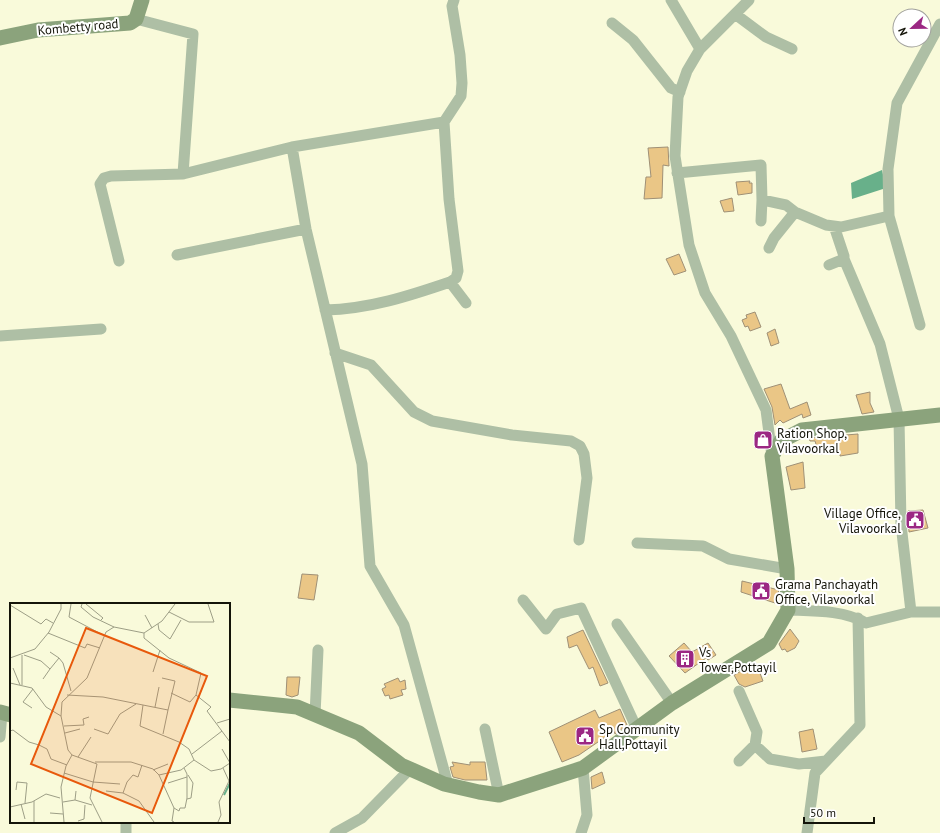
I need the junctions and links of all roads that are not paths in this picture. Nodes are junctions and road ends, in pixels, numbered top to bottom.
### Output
1 (142, 0) edge
2 (454, 0) edge
3 (671, 0) edge
4 (749, 0) edge
5 (735, 14) junction
6 (136, 19) junction
7 (612, 23) dead end
8 (940, 24) edge
9 (0, 38) edge
10 (700, 49) junction
11 (792, 49) dead end
12 (680, 92) junction
13 (444, 122) junction
14 (292, 147) junction
15 (677, 173) junction
16 (183, 174) junction
17 (762, 200) junction
18 (796, 212) junction
19 (889, 216) junction
20 (761, 221) dead end
21 (834, 226) junction
22 (306, 229) junction
23 (769, 248) dead end
24 (177, 255) dead end
25 (844, 259) junction
26 (119, 261) dead end
27 (829, 265) dead end
28 (450, 282) junction
29 (466, 303) dead end
30 (325, 310) junction
31 (920, 325) dead end
32 (101, 328) dead end
33 (0, 336) edge
34 (336, 352) junction
35 (940, 415) edge
36 (899, 418) junction
37 (772, 456) junction
38 (579, 540) dead end
39 (637, 543) dead end
40 (787, 569) junction
41 (523, 600) dead end
42 (788, 610) junction
43 (911, 612) junction
44 (940, 612) edge
45 (858, 618) junction
46 (617, 624) dead end
47 (318, 650) dead end
48 (739, 691) dead end
49 (230, 700) edge
50 (672, 703) junction
51 (4, 713) edge
52 (315, 714) junction
53 (485, 729) dead end
54 (637, 729) junction
55 (0, 737) edge
56 (755, 744) junction
57 (739, 761) dead end
58 (826, 761) junction
59 (584, 768) junction
60 (410, 769) junction
61 (448, 785) junction
62 (499, 796) junction
63 (335, 833) edge
64 (581, 833) edge
65 (807, 833) edge

1 - 6 street, Kombetty road
2 - 13 street
3 - 10 street
4 - 5 street
5 - 10 street
5 - 11 street
6 - 9 street, Kombetty road
6 - 16 street
7 - 12 street
8 - 19 street
10 - 12 street
12 - 15 street
13 - 14 street
13 - 28 street
14 - 16 street
14 - 22 street
15 - 17 street
15 - 37 street
16 - 26 street
17 - 18 street
17 - 20 street
18 - 21 street
18 - 23 street
19 - 21 street
19 - 31 street
21 - 25 street
22 - 24 street
22 - 30 street
25 - 27 street
25 - 36 street
28 - 29 street
28 - 30 street
30 - 34 street
32 - 33 street
34 - 38 street
34 - 61 street
35 - 36 street
36 - 37 street
36 - 43 street
37 - 40 street
39 - 40 street
40 - 42 street
41 - 54 street
42 - 45 street
42 - 50 street
43 - 44 street
43 - 45 street
45 - 58 street
46 - 50 street
47 - 52 street
48 - 56 street
49 - 52 street
50 - 54 street
51 - 55 street
52 - 60 street
53 - 62 street
54 - 59 street
56 - 57 street
56 - 58 street
58 - 65 street
59 - 62 street
59 - 64 street
60 - 61 street
60 - 63 street
61 - 62 street

